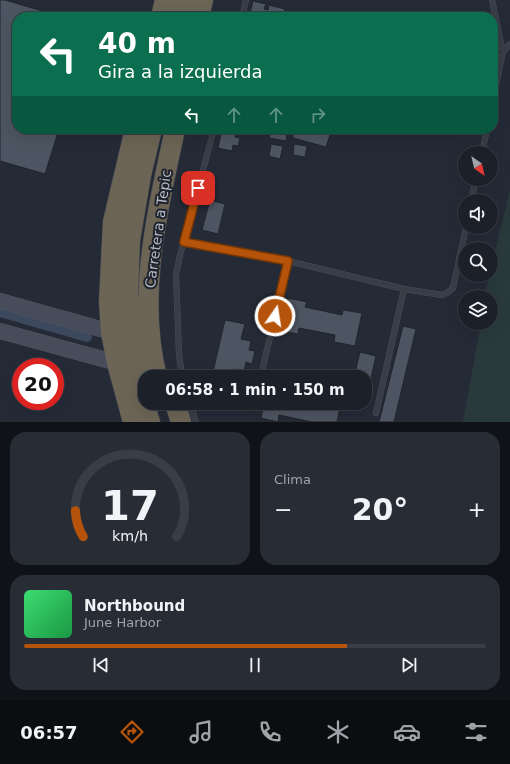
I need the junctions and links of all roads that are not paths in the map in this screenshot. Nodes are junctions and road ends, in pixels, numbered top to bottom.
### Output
1 (165, 0) edge
2 (184, 0) edge
3 (203, 0) edge
4 (246, 0) edge
5 (492, 0) edge
6 (162, 12) edge
7 (181, 12) edge
8 (200, 12) edge
9 (243, 12) edge
10 (495, 12) edge
11 (498, 28) edge
12 (510, 44) edge
13 (503, 52) junction
14 (498, 76) edge
15 (134, 134) edge
16 (140, 134) edge
17 (151, 134) edge
18 (174, 134) edge
19 (213, 134) edge
20 (486, 134) edge
21 (483, 146) edge
22 (141, 176) junction
23 (158, 208) junction
24 (465, 234) edge
25 (184, 242) junction
26 (288, 261) junction
27 (404, 289) junction
28 (0, 301) edge
29 (0, 331) edge
30 (111, 332) junction
31 (117, 363) junction
32 (155, 370) edge
33 (167, 370) edge
34 (181, 370) edge
35 (262, 370) edge
36 (175, 410) edge
37 (376, 413) dead end
38 (133, 422) edge
39 (150, 422) edge
40 (196, 422) edge

1 - 6 highway
2 - 7 highway
3 - 8 highway
4 - 9 lane
5 - 10 lane
11 - 13 lane
12 - 13 lane
13 - 14 lane
15 - 30 highway
16 - 22 highway
17 - 22 highway, Carretera a Tepic
18 - 23 highway, Carretera a Tepic
19 - 25 lane
20 - 21 lane
22 - 39 highway, Carretera a Tepic
23 - 32 highway, Carretera a Tepic
23 - 33 highway
24 - 27 lane
25 - 26 lane
25 - 34 lane
26 - 27 lane
26 - 35 lane
27 - 37 lane
28 - 30 street
29 - 31 street
30 - 31 highway
31 - 38 highway
36 - 40 lane

